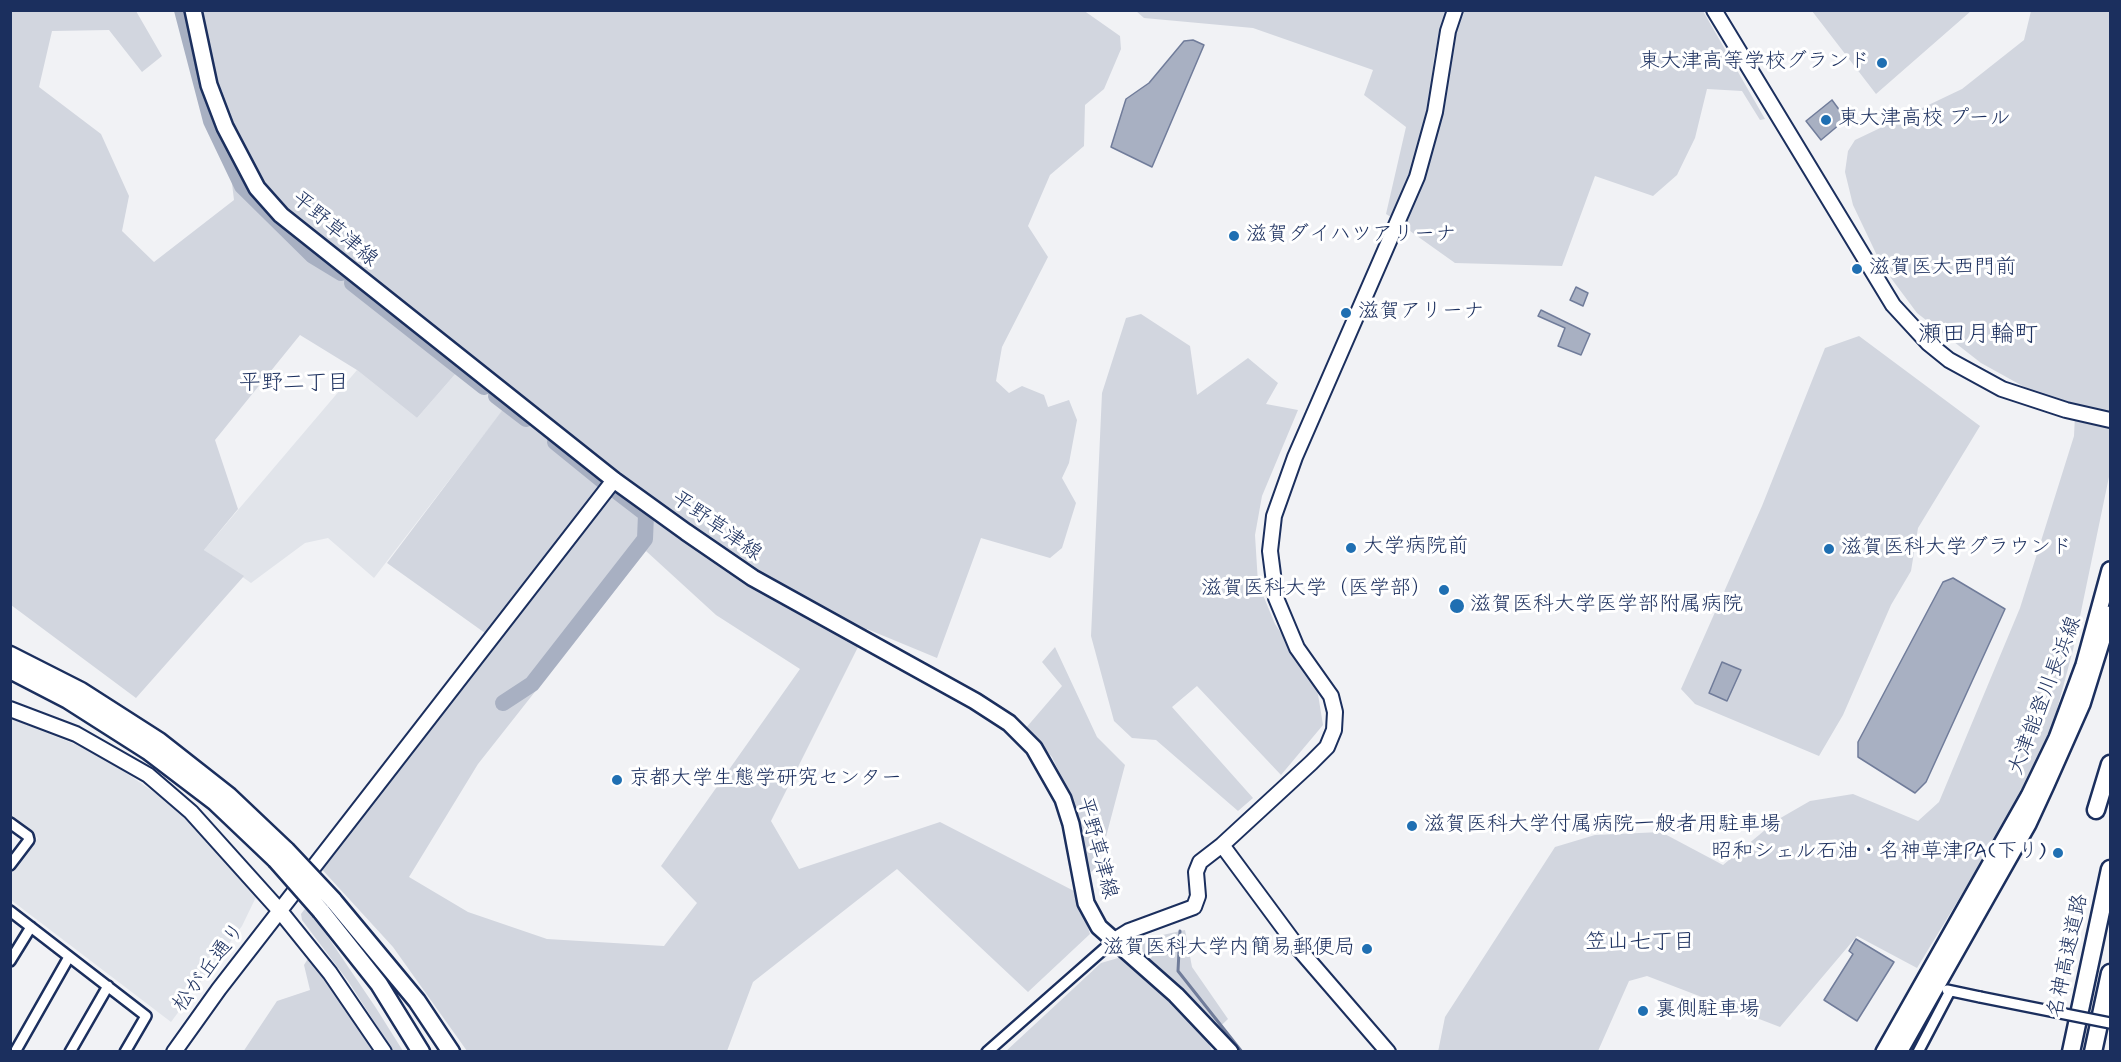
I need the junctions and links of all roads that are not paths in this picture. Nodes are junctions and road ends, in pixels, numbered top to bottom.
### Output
1 (193, 10) edge
2 (1455, 10) edge
3 (1714, 10) edge
4 (2110, 420) edge
5 (615, 480) junction
6 (2110, 570) edge
7 (2110, 614) edge
8 (10, 655) edge
9 (10, 670) edge
10 (10, 709) edge
11 (2110, 764) edge
12 (2097, 810) dead end
13 (10, 823) edge
14 (1222, 845) junction
15 (281, 855) junction
16 (10, 865) edge
17 (2110, 869) edge
18 (327, 906) junction
19 (10, 911) edge
20 (280, 911) junction
21 (31, 927) junction
22 (1113, 941) junction
23 (69, 957) junction
24 (10, 961) edge
25 (2110, 973) edge
26 (108, 986) junction
27 (1937, 987) junction
28 (2110, 1023) edge
29 (15, 1052) edge
30 (70, 1052) edge
31 (125, 1052) edge
32 (174, 1052) edge
33 (384, 1052) edge
34 (411, 1052) edge
35 (421, 1052) edge
36 (437, 1052) edge
37 (451, 1052) edge
38 (987, 1052) edge
39 (1230, 1052) edge
40 (1388, 1052) edge
41 (1884, 1052) edge
42 (1899, 1052) edge
43 (1918, 1052) edge
44 (2071, 1052) edge
45 (2093, 1052) edge

1 - 5 main road, 平野草津線
2 - 14 street
3 - 4 street
5 - 20 street, 松が丘通り
5 - 22 main road, 平野草津線
6 - 27 main road, 大津能登川長浜線
7 - 27 main road, 大津能登川長浜線
8 - 15 highway
9 - 15 highway
10 - 20 street
11 - 12 highway
13 - 16 street
14 - 22 street
14 - 40 street
15 - 18 highway, bridge
17 - 44 highway, 名神高速道路
18 - 34 highway
18 - 35 highway
18 - 36 highway
18 - 37 highway
19 - 21 street
20 - 32 street, 松が丘通り
20 - 33 street
21 - 23 street
21 - 24 street
22 - 38 street
22 - 39 main road, 平野草津線
23 - 26 street
23 - 29 street
25 - 45 highway, 名神高速道路
26 - 30 street
26 - 31 street
27 - 28 street, bridge
27 - 41 main road, 大津能登川長浜線
27 - 42 main road, 大津能登川長浜線
27 - 43 street

